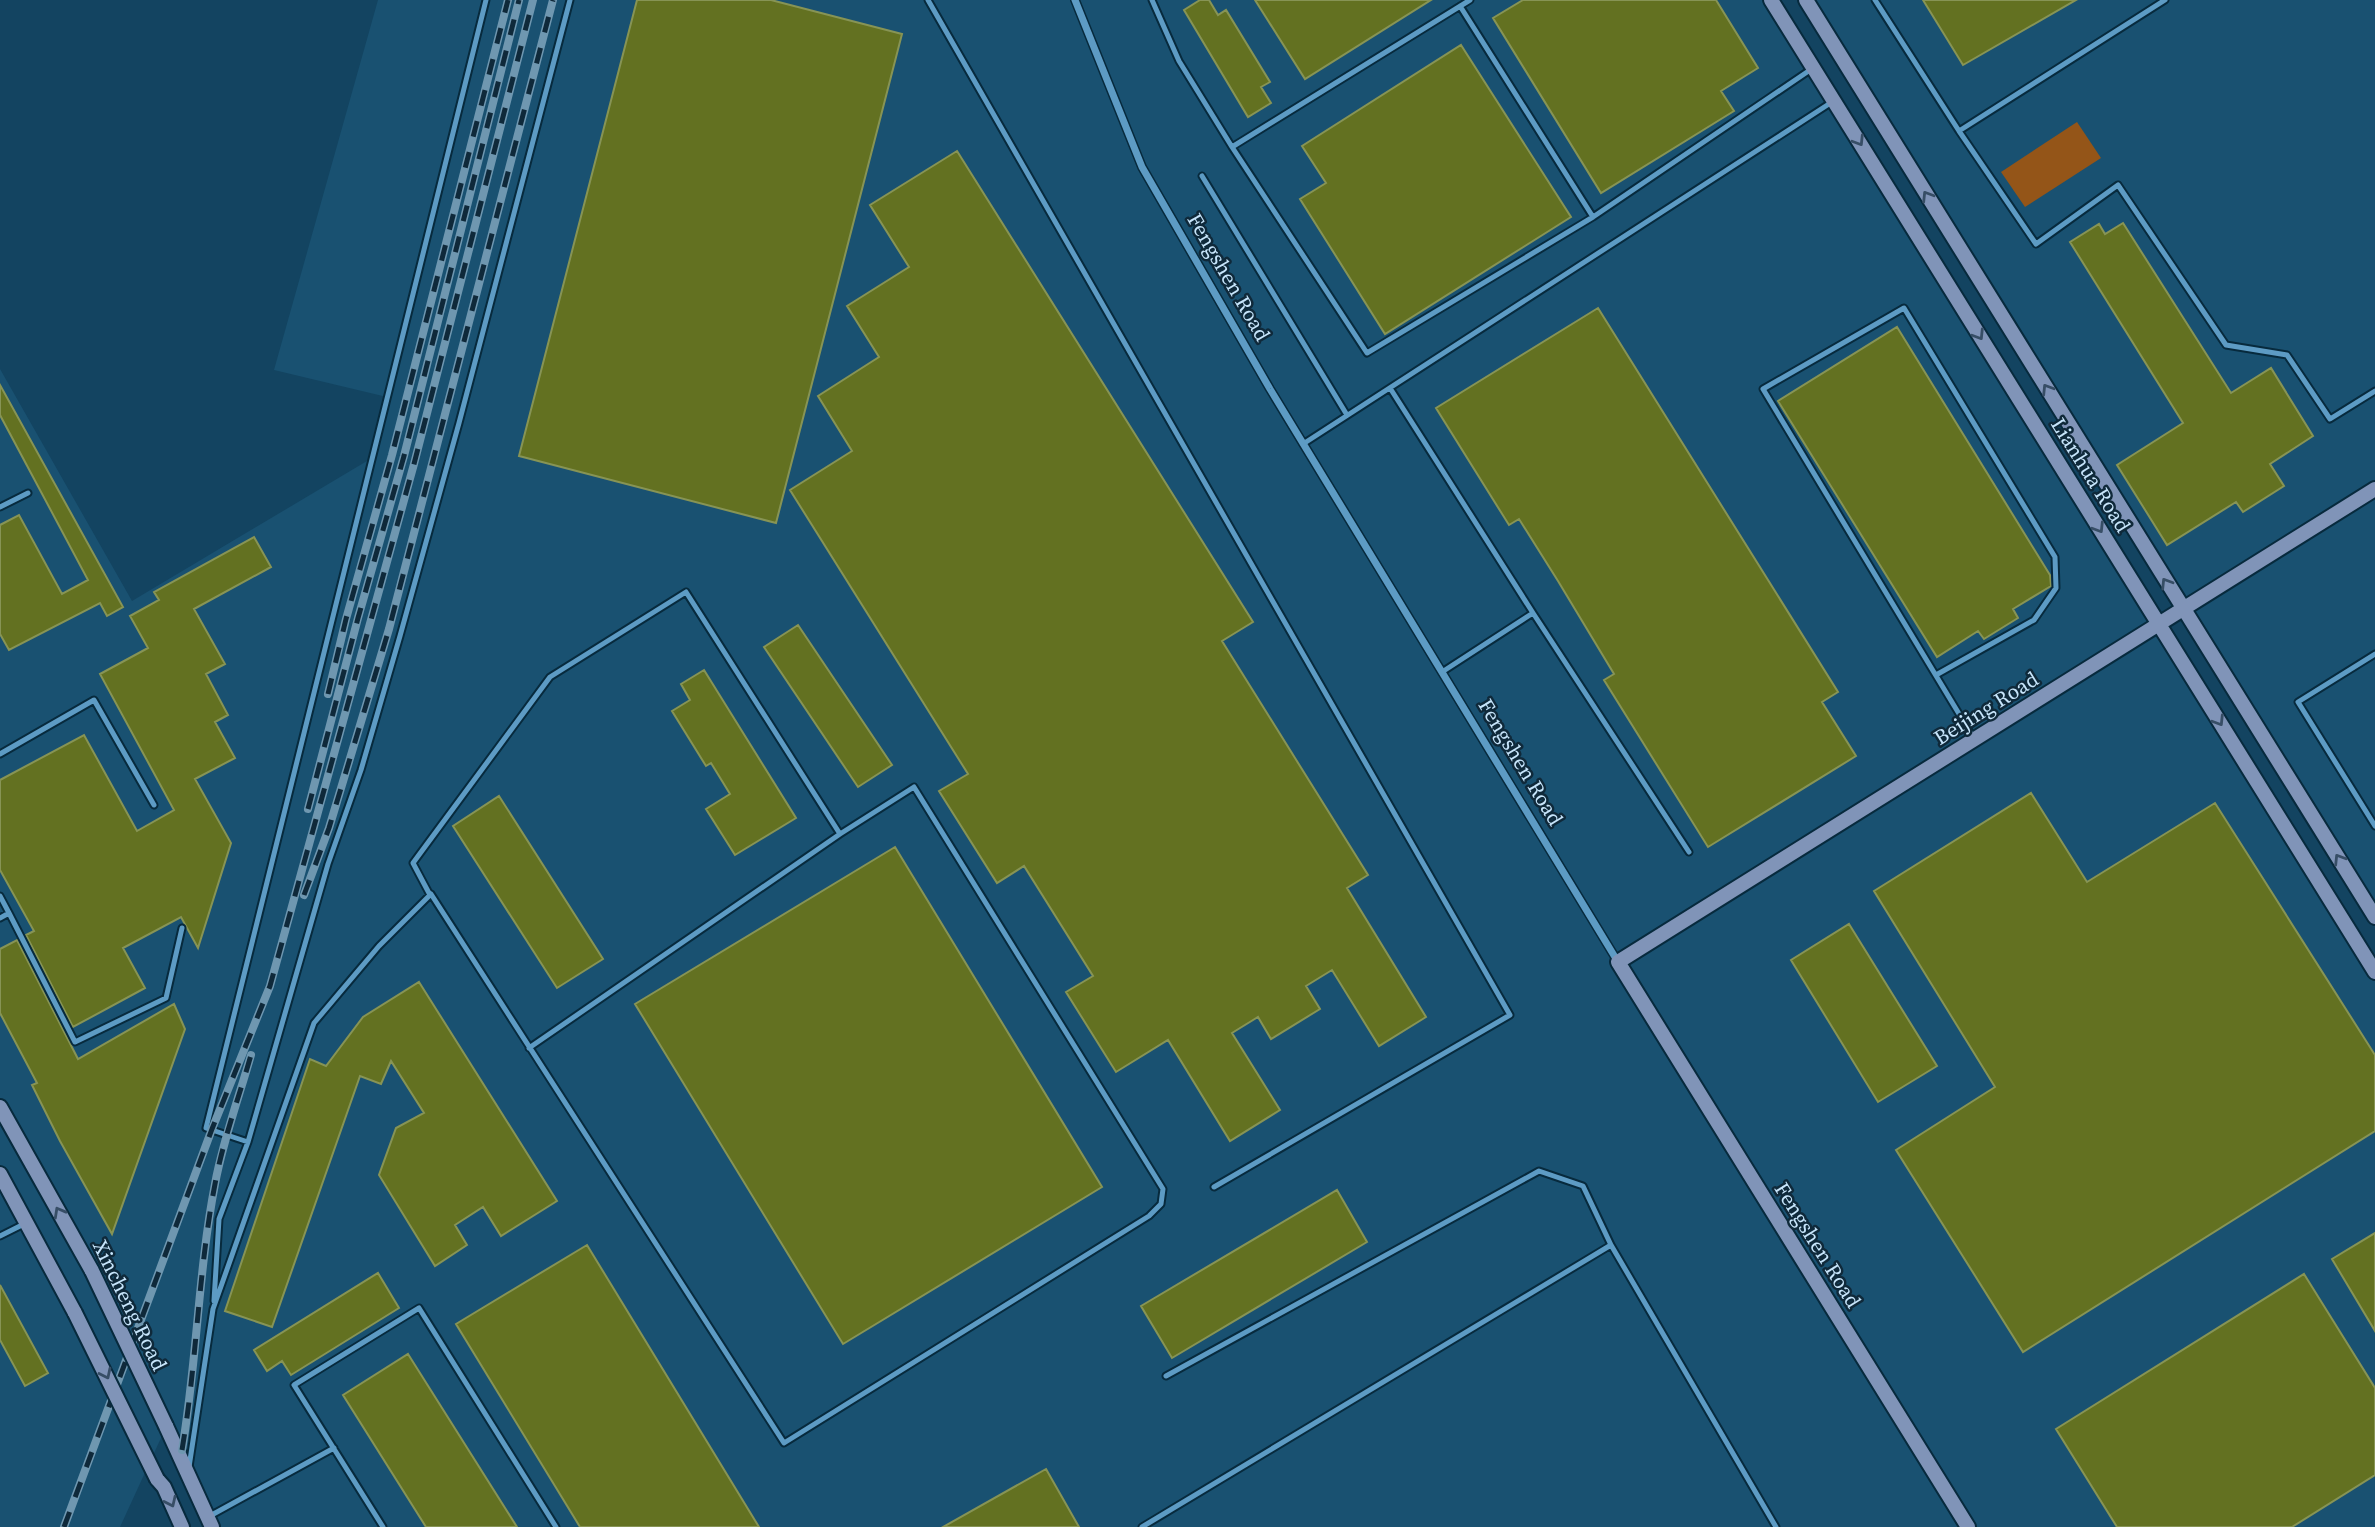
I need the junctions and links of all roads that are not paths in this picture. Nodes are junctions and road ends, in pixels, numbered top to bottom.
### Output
1 (486, 0) edge
2 (570, 0) edge
3 (928, 0) edge
4 (1075, 0) edge
5 (1152, 0) edge
6 (1470, 0) edge
7 (1771, 0) edge
8 (1806, 0) edge
9 (1875, 0) edge
10 (2165, 0) edge
11 (1460, 6) junction
12 (1813, 68) junction
13 (1834, 101) junction
14 (1959, 131) junction
15 (1232, 147) junction
16 (1202, 176) dead end
17 (1593, 217) junction
18 (1390, 388) junction
19 (2375, 391) edge
20 (1347, 415) junction
21 (1303, 444) junction
22 (2375, 489) edge
23 (28, 493) dead end
24 (0, 507) edge
25 (2182, 609) junction
26 (1533, 613) junction
27 (2158, 625) junction
28 (2375, 654) edge
29 (1442, 673) junction
30 (1936, 675) junction
31 (1974, 740) junction
32 (0, 754) edge
33 (154, 805) dead end
34 (2375, 826) edge
35 (840, 834) junction
36 (1689, 852) dead end
37 (430, 895) junction
38 (0, 897) edge
39 (9, 914) junction
40 (2375, 917) edge
41 (0, 918) edge
42 (182, 928) dead end
43 (1618, 962) junction
44 (2375, 972) edge
45 (530, 1048) junction
46 (0, 1107) edge
47 (248, 1142) junction
48 (0, 1174) edge
49 (1214, 1187) dead end
50 (26, 1223) junction
51 (0, 1236) edge
52 (1611, 1245) junction
53 (213, 1309) junction
54 (1166, 1376) dead end
55 (334, 1448) junction
56 (188, 1474) junction
57 (210, 1522) edge
58 (1150, 1525) edge
59 (182, 1527) edge
60 (383, 1527) edge
61 (556, 1527) edge
62 (1142, 1527) edge
63 (1776, 1527) edge
64 (1968, 1527) edge

1 - 47 lane
2 - 47 lane
3 - 49 lane
4 - 21 street, Fengshen Road
5 - 15 lane
6 - 11 lane
7 - 12 street, Lianhua Road
25 -> 8 street, Lianhua Road
9 - 14 lane
10 - 14 lane
11 - 15 lane
11 - 17 lane
12 - 13 street, Lianhua Road
12 - 17 lane
13 - 18 lane
13 -> 27 street, Lianhua Road
14 - 19 lane
15 - 17 lane
16 - 20 lane
18 - 20 lane
18 - 26 lane
20 - 21 lane
21 - 29 street, Fengshen Road
22 - 25 street, Beijing Road
23 - 24 lane
25 - 27 street, Beijing Road
40 -> 25 street, Lianhua Road
26 - 29 lane
26 - 36 lane
27 - 31 street, Beijing Road
27 -> 44 street, Lianhua Road
28 - 34 lane
29 - 43 street, Fengshen Road
30 - 30 lane
30 - 31 lane
31 - 43 street, Beijing Road
32 - 33 lane
35 - 37 lane
35 - 45 lane
35 - 45 lane
37 - 45 lane
37 - 53 lane
38 - 39 lane
39 - 41 lane
39 - 42 lane
43 - 64 street, Fengshen Road
56 -> 46 street, Xincheng Road, bridge
47 - 53 lane
48 - 50 street
50 - 51 lane
50 -> 59 street, bridge
52 - 54 lane
52 - 58 lane
52 - 63 lane
53 - 56 lane
55 - 57 lane
55 - 60 lane
55 - 61 lane
56 - 57 street, Xincheng Road
58 - 62 lane

